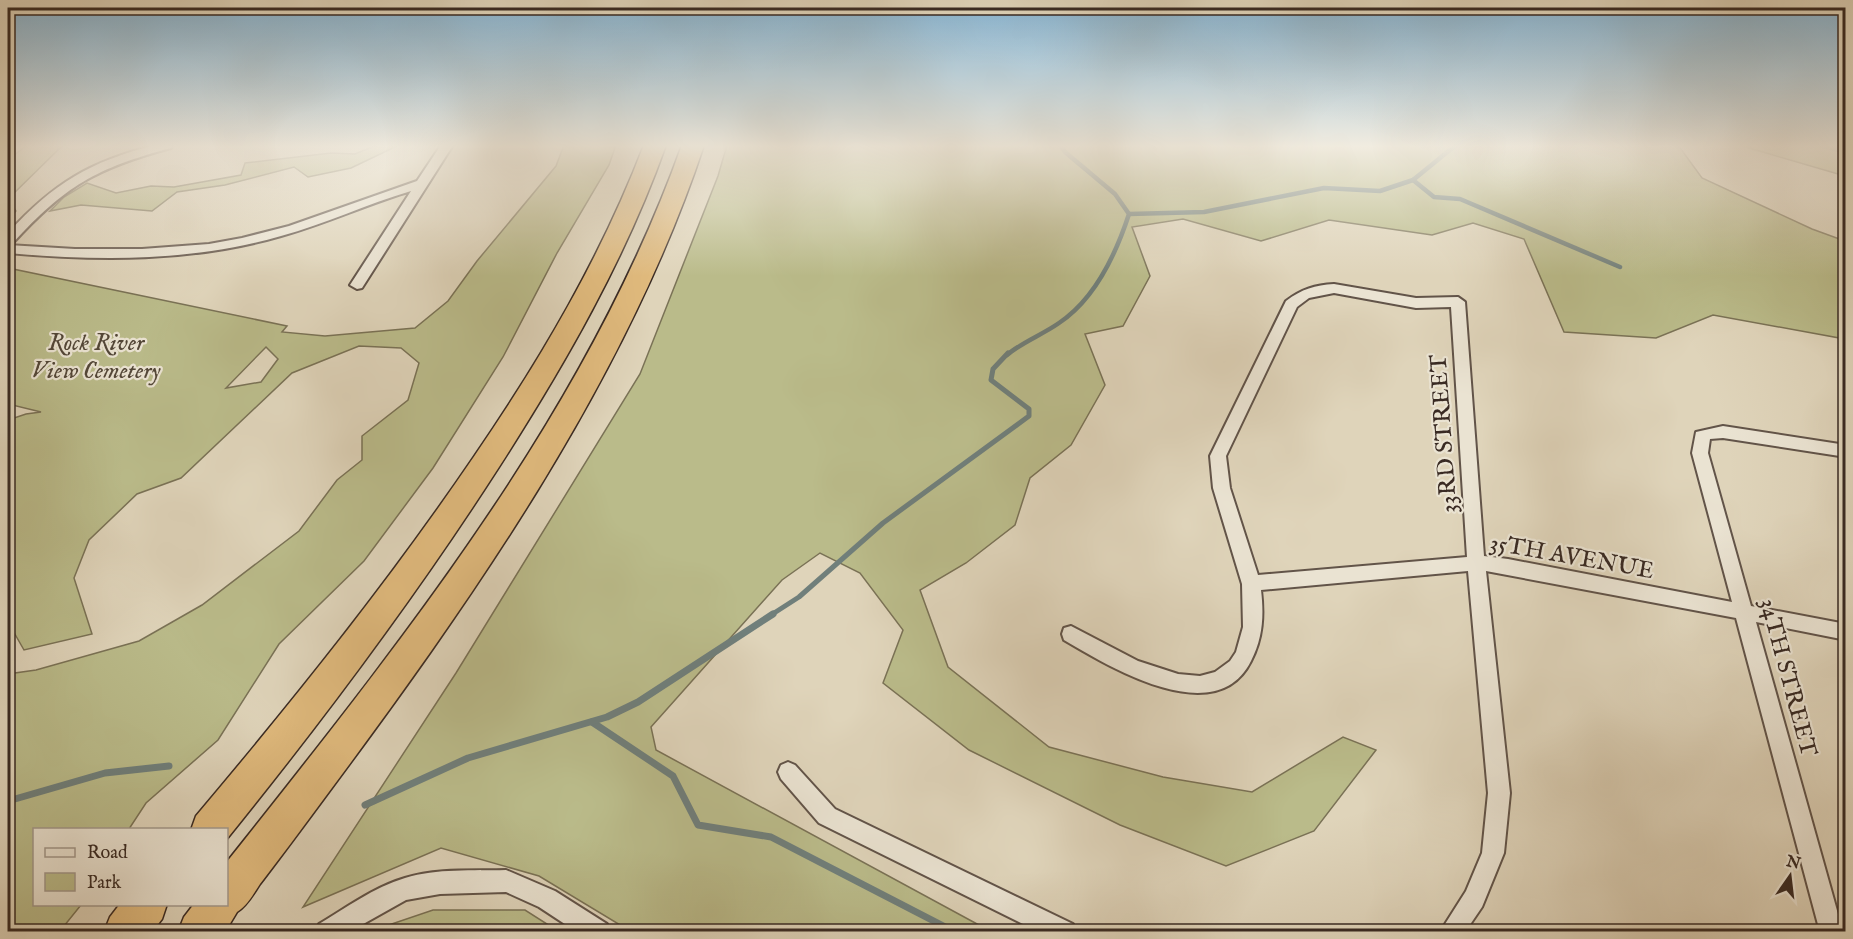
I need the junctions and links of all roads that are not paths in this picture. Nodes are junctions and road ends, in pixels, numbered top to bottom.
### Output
1 (62, 189) edge
2 (406, 189) edge
3 (419, 189) edge
4 (638, 189) edge
5 (677, 189) edge
6 (8, 240) edge
7 (8, 249) edge
8 (357, 285) dead end
9 (1845, 451) edge
10 (1477, 563) junction
11 (1251, 583) junction
12 (1745, 612) junction
13 (1845, 632) edge
14 (1071, 634) dead end
15 (788, 772) dead end
16 (212, 828) edge
17 (228, 893) edge
18 (145, 906) edge
19 (218, 906) edge
20 (125, 932) edge
21 (199, 932) edge
22 (327, 932) edge
23 (599, 932) edge
24 (1065, 932) edge
25 (1452, 932) edge
26 (1832, 932) edge

1 - 6 street
2 - 7 street
3 - 8 street
4 - 16 highway
5 - 17 highway
9 - 12 street, 34TH STREET
10 - 11 street, 35TH AVENUE
10 - 11 street, 33RD STREET
10 - 12 street, 35TH AVENUE
10 - 25 street, 33RD STREET
11 - 14 street
12 - 13 street, 35TH AVENUE
12 - 26 street, 34TH STREET
15 - 24 street
18 - 20 highway
19 - 21 highway
22 - 23 street

